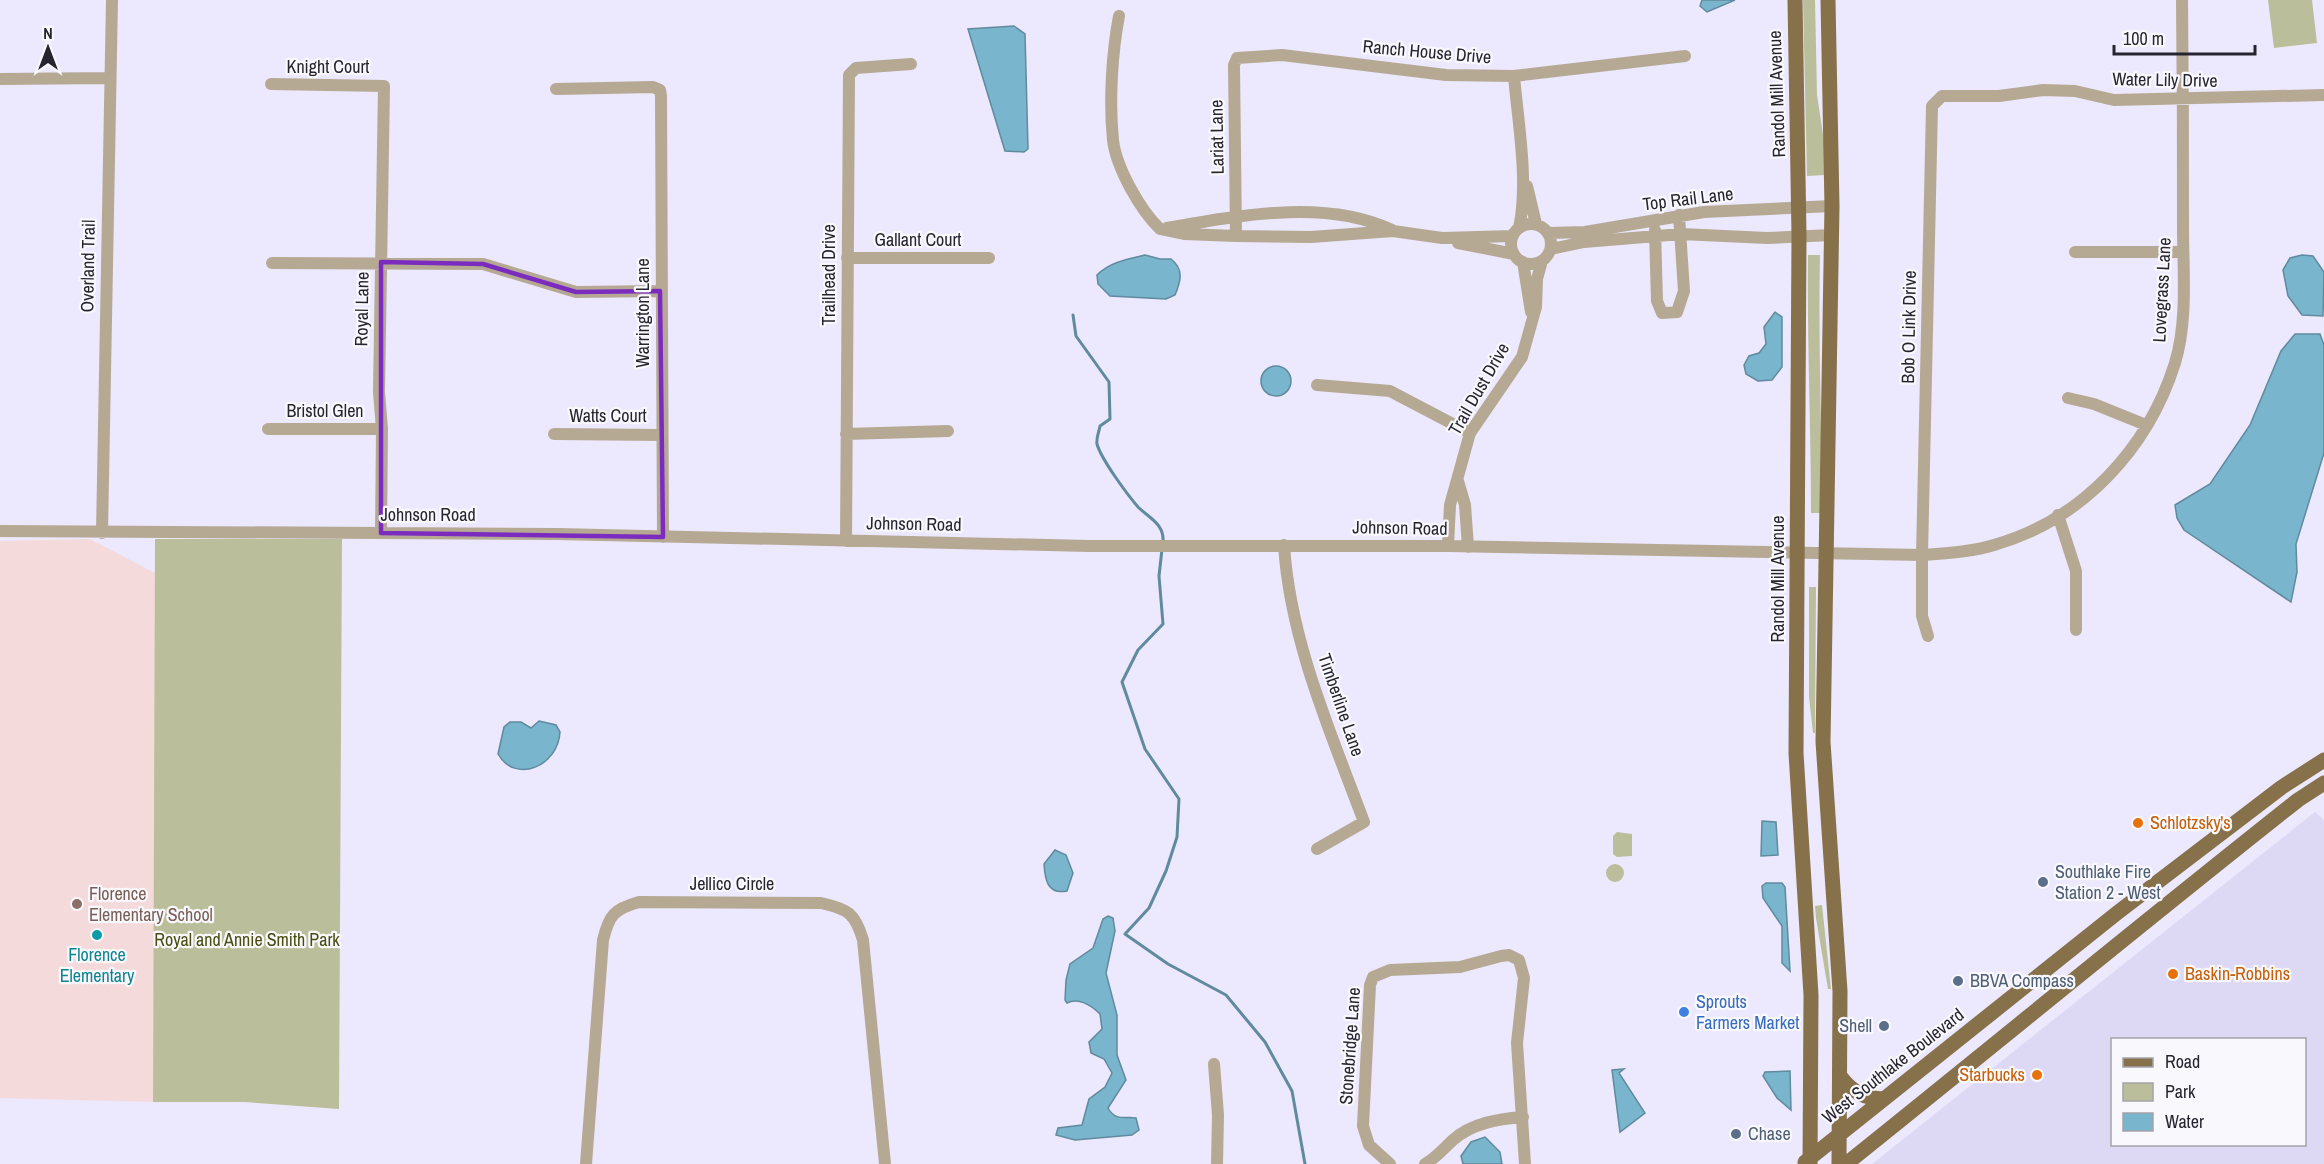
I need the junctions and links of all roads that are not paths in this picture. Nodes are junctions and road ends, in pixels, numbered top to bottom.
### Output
1 (112, 0) edge
2 (1795, 0) edge
3 (1828, 0) edge
4 (2182, 0) edge
5 (1119, 15) dead end
6 (1685, 56) dead end
7 (1237, 58) joint
8 (911, 64) dead end
9 (1514, 76) junction
10 (109, 78) junction
11 (0, 79) edge
12 (271, 84) dead end
13 (384, 86) joint
14 (556, 89) dead end
15 (2324, 95) edge
16 (2183, 100) junction
17 (1935, 101) joint
18 (1521, 165) junction
19 (1832, 206) junction
20 (1799, 208) junction
21 (1679, 215) junction
22 (1236, 217) junction
23 (1655, 219) junction
24 (1536, 224) junction
25 (1160, 229) junction
26 (1393, 231) junction
27 (1516, 232) junction
28 (1549, 233) junction
29 (1681, 234) junction
30 (1832, 235) junction
31 (1236, 236) junction
32 (1655, 236) junction
33 (1799, 236) junction
34 (1442, 238) junction
35 (1551, 249) junction
36 (2075, 252) dead end
37 (2183, 252) junction
38 (847, 258) junction
39 (989, 258) dead end
40 (1518, 258) junction
41 (1542, 261) junction
42 (381, 262) junction
43 (272, 263) dead end
44 (660, 291) junction
45 (1533, 316) junction
46 (1317, 385) dead end
47 (2068, 398) dead end
48 (2146, 425) junction
49 (268, 429) dead end
50 (382, 429) junction
51 (948, 431) dead end
52 (1470, 433) junction
53 (554, 434) dead end
54 (846, 434) junction
55 (662, 435) junction
56 (1458, 481) junction
57 (2058, 515) junction
58 (0, 531) edge
59 (102, 532) junction
60 (381, 533) junction
61 (663, 537) junction
62 (846, 541) junction
63 (1284, 545) junction
64 (1448, 546) junction
65 (1468, 547) junction
66 (1798, 552) junction
67 (1828, 553) junction
68 (1922, 555) junction
69 (2076, 630) dead end
70 (1928, 636) dead end
71 (2324, 760) edge
72 (2324, 783) edge
73 (2234, 824) junction
74 (1317, 849) dead end
75 (2200, 877) junction
76 (2117, 913) junction
77 (2135, 928) junction
78 (1214, 1064) dead end
79 (1840, 1077) junction
80 (1884, 1099) junction
81 (1523, 1117) junction
82 (1839, 1134) junction
83 (1807, 1162) edge
84 (586, 1164) edge
85 (885, 1164) edge
86 (1217, 1164) edge
87 (1390, 1164) edge
88 (1425, 1164) edge
89 (1525, 1164) edge
90 (1839, 1164) edge
91 (1846, 1164) edge

1 - 10 street, Overland Trail
2 - 20 main road, Randol Mill Avenue
3 - 19 main road
4 - 16 street, Lovegrass Lane
5 - 25 street
6 - 9 street, Ranch House Drive
7 - 9 street, Ranch House Drive
7 - 22 street, Lariat Lane
8 - 38 street, Trailhead Drive
9 - 18 street
10 - 11 street
10 - 59 street, Overland Trail
12 - 13 street, Knight Court
13 - 42 street, Royal Lane
14 - 44 street, Warrington Lane
15 - 16 street, Water Lily Drive
16 - 17 street, Water Lily Drive
16 - 37 street, Lovegrass Lane
17 - 68 street, Bob O Link Drive
18 - 24 street
18 - 27 street
19 - 20 street, Top Rail Lane
19 - 30 main road
20 - 21 street, Top Rail Lane
20 - 33 main road, Randol Mill Avenue
21 - 23 street, Top Rail Lane
21 - 29 street
22 - 25 street
22 - 26 street
22 - 31 street
23 - 28 street, Top Rail Lane
23 - 32 street
24 - 27 street
24 - 28 street
25 - 31 street
26 - 31 street
26 - 34 street
27 - 34 street
27 - 40 street
28 - 35 street
29 - 32 street, Top Rail Lane
29 - 32 street
29 - 33 street, Top Rail Lane
30 - 33 street, Top Rail Lane
30 - 67 main road
32 - 35 street, Top Rail Lane
33 - 66 main road, Randol Mill Avenue
34 - 40 street
35 - 41 street
36 - 37 street
37 - 48 street, Lovegrass Lane
38 - 39 street, Gallant Court
38 - 54 street, Trailhead Drive
40 - 41 street
40 - 45 street, Trail Dust Drive
41 - 45 street, Trail Dust Drive
42 - 43 street
42 - 44 street
42 - 50 street, Royal Lane
44 - 55 street, Warrington Lane
45 - 52 street, Trail Dust Drive
46 - 52 street
47 - 48 street
48 - 57 street, Lovegrass Lane
49 - 50 street, Bristol Glen
50 - 60 street, Royal Lane
51 - 54 street
52 - 56 street, Trail Dust Drive
53 - 55 street, Watts Court
54 - 62 street, Trailhead Drive
55 - 61 street, Warrington Lane
56 - 64 street, Trail Dust Drive
56 - 65 street, Trail Dust Drive
57 - 68 street, Lovegrass Lane
57 - 69 street
58 - 59 street, Johnson Road
59 - 60 street, Johnson Road
60 - 61 street, Johnson Road
61 - 62 street, Johnson Road
62 - 63 street, Johnson Road
63 - 64 street, Johnson Road
63 - 74 street, Timberline Lane
64 - 65 street, Johnson Road
65 - 66 street, Johnson Road
66 - 67 street, Johnson Road
66 - 83 main road, Randol Mill Avenue
67 - 68 street, Lovegrass Lane
67 - 79 main road
68 - 70 street, Bob O Link Drive
71 - 73 main road, West Southlake Boulevard
72 - 75 main road
73 - 75 main road
73 - 76 main road, West Southlake Boulevard
75 - 77 main road
76 - 77 main road
76 - 80 main road, West Southlake Boulevard
77 - 91 main road
78 - 86 street
79 - 80 main road
79 - 82 main road
80 - 82 main road, West Southlake Boulevard
81 - 87 street, Stonebridge Lane
81 - 88 street
81 - 89 street, Stonebridge Lane
82 - 83 main road, West Southlake Boulevard
82 - 90 main road
84 - 85 street, Jellico Circle

